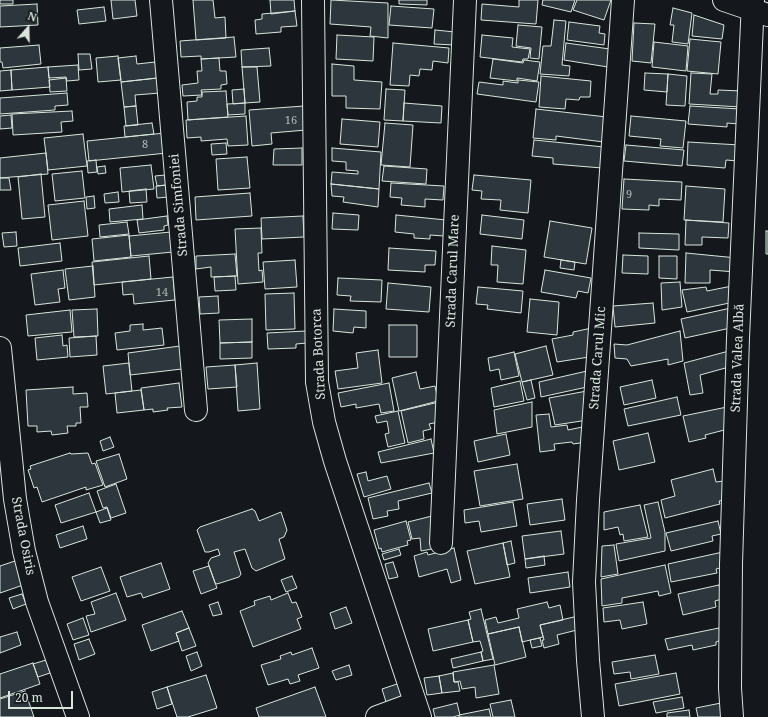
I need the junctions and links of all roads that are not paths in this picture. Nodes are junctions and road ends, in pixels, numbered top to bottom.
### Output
1 (161, 0) edge
2 (313, 0) edge
3 (465, 0) edge
4 (623, 0) edge
5 (724, 0) edge
6 (758, 8) edge
7 (0, 348) edge
8 (196, 410) dead end
9 (441, 542) dead end
10 (418, 710) edge
11 (78, 717) edge
12 (377, 717) edge
13 (593, 717) edge
14 (732, 717) edge

1 - 8 street, Strada Simfoniei
2 - 10 street, Strada Botorca
3 - 9 street, Strada Carul Mare
4 - 13 street, Strada Carul Mic
5 - 6 street
6 - 14 street, Strada Valea Albă
7 - 11 street, Strada Osiris
10 - 12 street

